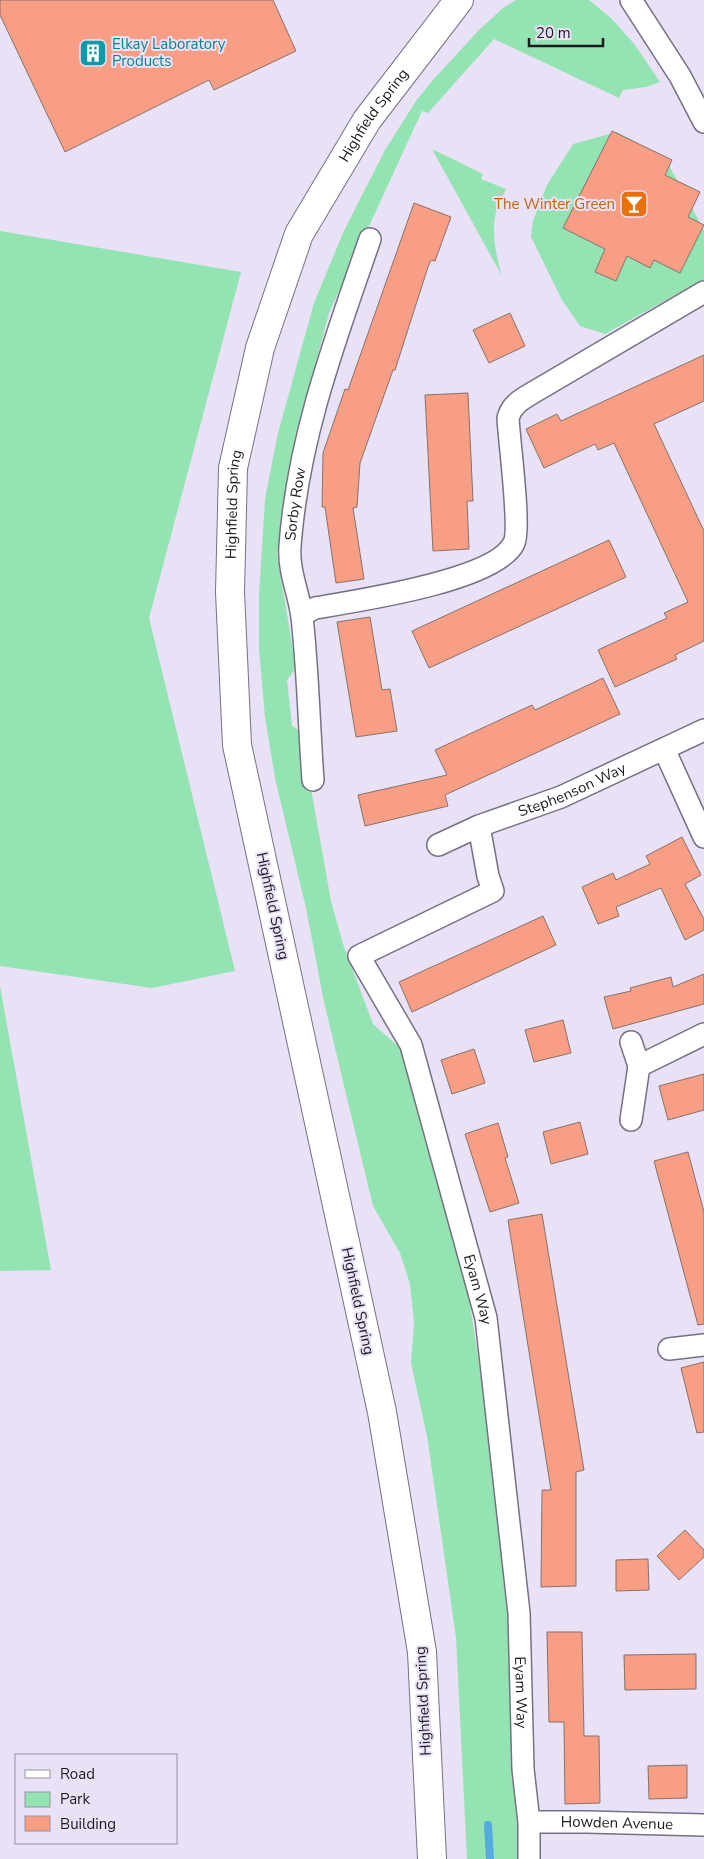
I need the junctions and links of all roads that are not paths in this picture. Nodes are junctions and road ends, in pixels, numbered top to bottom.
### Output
1 (458, 0) edge
2 (631, 0) edge
3 (704, 122) edge
4 (370, 239) dead end
5 (704, 292) edge
6 (302, 615) junction
7 (704, 730) edge
8 (664, 749) junction
9 (313, 780) dead end
10 (478, 826) junction
11 (704, 838) edge
12 (438, 845) dead end
13 (704, 1034) edge
14 (631, 1042) dead end
15 (639, 1066) junction
16 (631, 1120) dead end
17 (704, 1345) edge
18 (669, 1349) dead end
19 (529, 1822) junction
20 (704, 1825) edge
21 (432, 1859) edge
22 (529, 1859) edge

1 - 21 main road, Highfield Spring
2 - 3 street
4 - 6 street, Sorby Row
5 - 6 street
6 - 9 street, Sorby Row
7 - 8 street, Stephenson Way
8 - 10 street, Stephenson Way
8 - 11 street
10 - 12 street, Stephenson Way
10 - 19 street, Eyam Way
13 - 15 street
14 - 15 street
15 - 16 street
17 - 18 street
19 - 20 street, Howden Avenue
19 - 22 street, Eyam Way

